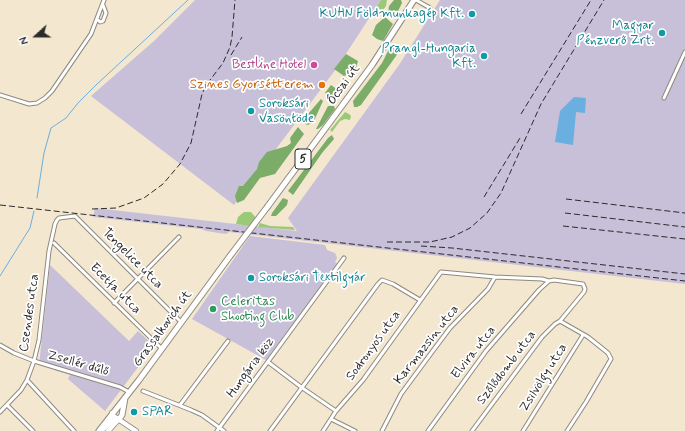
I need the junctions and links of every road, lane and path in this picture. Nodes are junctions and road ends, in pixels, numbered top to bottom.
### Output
1 (104, 0) edge
2 (415, 0) edge
3 (430, 8) dead end
4 (685, 52) edge
5 (0, 95) edge
6 (664, 98) dead end
7 (69, 217) joint
8 (178, 237) dead end
9 (54, 243) dead end
10 (230, 256) joint
11 (344, 258) dead end
12 (495, 277) junction
13 (138, 278) junction
14 (549, 281) junction
15 (420, 300) junction
16 (114, 303) junction
17 (179, 320) dead end
18 (560, 321) junction
19 (583, 335) junction
20 (228, 341) dead end
21 (0, 345) edge
22 (162, 349) junction
23 (34, 361) junction
24 (268, 362) junction
25 (27, 380) junction
26 (301, 387) junction
27 (143, 391) dead end
28 (127, 394) junction
29 (7, 405) junction
30 (180, 405) junction
31 (336, 411) junction
32 (0, 412) edge
33 (112, 413) junction
34 (119, 419) junction
35 (331, 419) junction
36 (220, 427) junction
37 (33, 431) edge
38 (74, 431) edge
39 (99, 431) edge
40 (108, 431) edge
41 (136, 431) edge
42 (217, 431) edge
43 (224, 431) edge
44 (270, 431) edge
45 (323, 431) edge
46 (355, 431) edge
47 (382, 431) edge
48 (428, 431) edge
49 (472, 431) edge
50 (523, 431) edge
51 (567, 431) edge

1 - 5 street
2 - 3 street
2 - 10 main road, Ócsai út / 5, bridge
4 - 6 street
7 - 13 street, Tengelice utca
7 - 23 street, Csendes utca
8 - 13 street
9 - 16 street, Ecetfa utca
10 - 22 main road, Grassalkovich út / 5
11 - 24 street, Hungária köz
12 - 14 street
12 - 15 street, Sodronyos utca
12 - 47 street, Karmazsin utca
13 - 16 street
13 - 17 street, Tengelice utca
14 - 18 street, Szőlődomb utca
14 - 48 street, Elvira utca
15 - 26 street
15 - 31 street, Sodronyos utca
16 - 22 street, Ecetfa utca
18 - 19 street
18 - 49 street, Szőlődomb utca
19 - 50 street, Zsilvölgy utca
19 - 51 street
20 - 30 street
21 - 23 street, Zsellér dűlő
22 - 28 main road, Grassalkovich út / 5
23 - 25 street, Csendes utca
23 - 28 street, Zsellér dűlő
24 - 26 street
24 - 36 street, Hungária köz
25 - 29 street, Csendes utca
25 - 38 street
26 - 31 street
26 - 44 street
27 - 30 street
28 - 33 main road, Grassalkovich út / 5
28 - 34 main road
29 - 32 street, Csendes utca
29 - 37 street
30 - 36 street
31 - 35 street, Sodronyos utca
33 - 34 street
33 - 39 main road, Grassalkovich út / 5
34 - 39 main road
34 - 40 street
34 - 41 street
35 - 45 street, Sodronyos utca
35 - 46 street
36 - 42 street, Hungária köz
36 - 43 street

